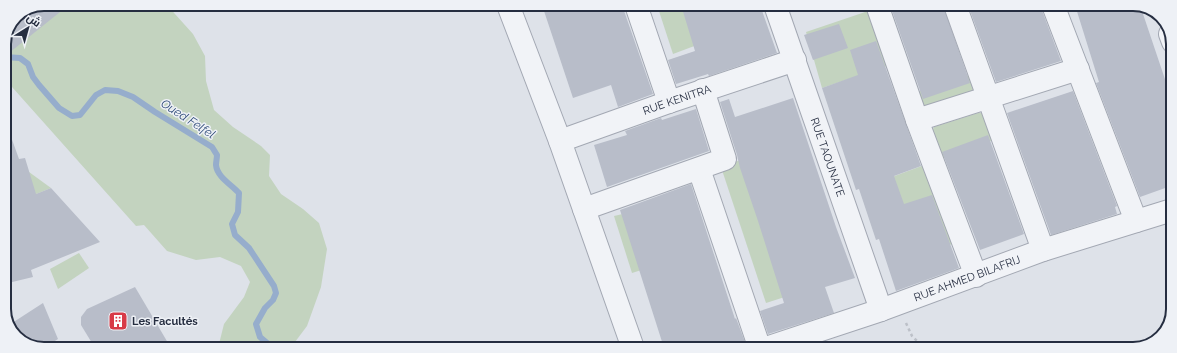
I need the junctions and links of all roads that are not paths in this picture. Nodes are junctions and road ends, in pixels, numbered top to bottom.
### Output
1 (510, 11) edge
2 (638, 11) edge
3 (777, 11) edge
4 (880, 11) edge
5 (957, 11) edge
6 (1055, 11) edge
7 (795, 60) junction
8 (1078, 69) junction
9 (703, 90) junction
10 (987, 97) junction
11 (669, 102) junction
12 (917, 120) junction
13 (560, 141) junction
14 (699, 169) junction
15 (584, 209) junction
16 (1166, 212) edge
17 (1136, 221) junction
18 (1043, 250) junction
19 (976, 276) junction
20 (889, 307) junction
21 (631, 342) edge
22 (759, 342) edge
23 (780, 342) edge

1 - 13 street
2 - 11 street
3 - 7 street, RUE TAOUNATE
4 - 12 street
5 - 10 street
6 - 8 street
7 - 9 street, RUE KENITRA
7 - 20 street, RUE TAOUNATE
8 - 10 street
8 - 17 street
9 - 11 street, RUE KENITRA
9 - 14 street
10 - 12 street
10 - 18 street
11 - 13 street, RUE KENITRA
12 - 19 street
13 - 15 street
14 - 15 street
14 - 22 street
15 - 21 street
16 - 17 street, RUE AHMED BILAFRIJ
17 - 18 street, RUE AHMED BILAFRIJ
18 - 19 street, RUE AHMED BILAFRIJ
19 - 20 street, RUE AHMED BILAFRIJ
20 - 23 street, RUE AHMED BILAFRIJ

